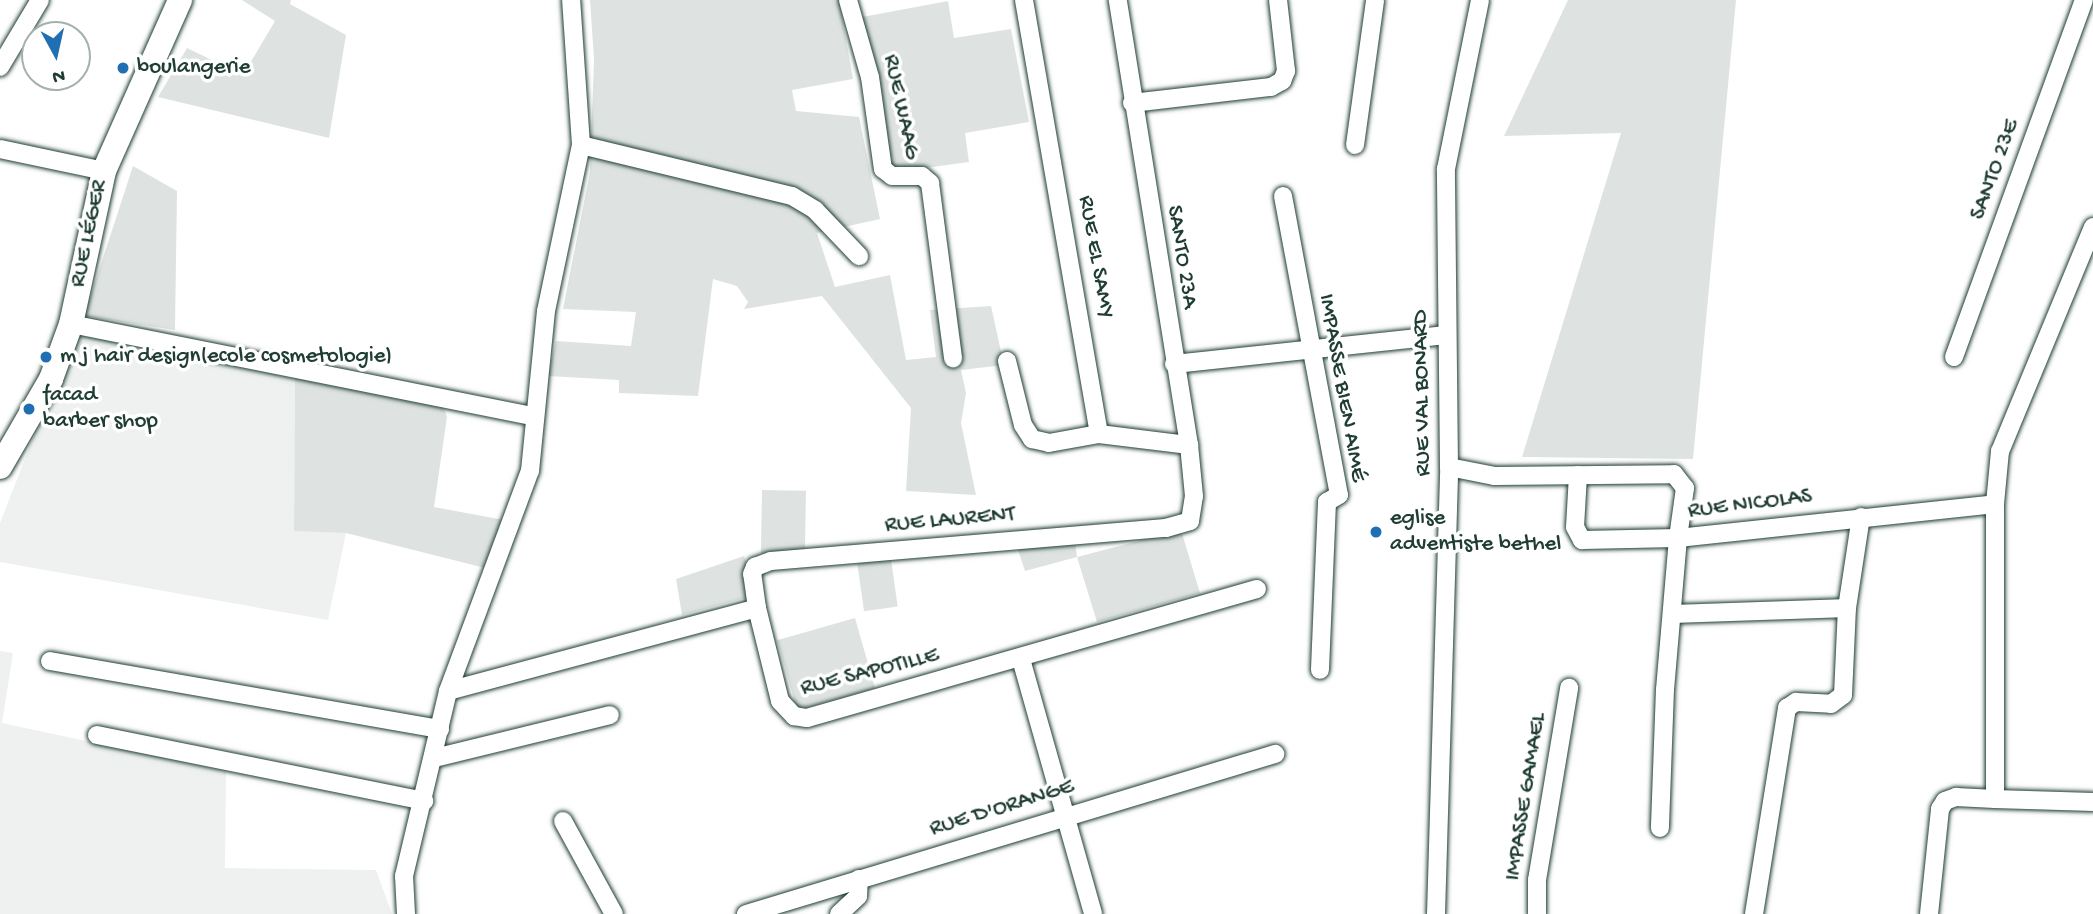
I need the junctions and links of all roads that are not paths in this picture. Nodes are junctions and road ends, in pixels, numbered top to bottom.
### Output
1 (40, 0) edge
2 (180, 0) edge
3 (571, 0) edge
4 (848, 0) edge
5 (1024, 0) edge
6 (1118, 0) edge
7 (1278, 0) edge
8 (1375, 0) edge
9 (1480, 0) edge
10 (2084, 0) edge
11 (0, 67) edge
12 (1132, 103) junction
13 (581, 145) junction
14 (1355, 145) dead end
15 (0, 149) edge
16 (104, 171) junction
17 (1283, 196) dead end
18 (2093, 227) edge
19 (859, 256) dead end
20 (71, 324) junction
21 (1446, 335) junction
22 (1308, 347) junction
23 (1954, 357) dead end
24 (953, 358) dead end
25 (1007, 361) dead end
26 (1174, 364) junction
27 (535, 417) junction
28 (1099, 434) junction
29 (1189, 445) junction
30 (0, 467) edge
31 (1449, 467) junction
32 (1578, 475) junction
33 (1995, 504) junction
34 (1861, 517) junction
35 (1190, 522) joint
36 (1678, 538) junction
37 (1257, 589) dead end
38 (757, 608) junction
39 (1847, 608) junction
40 (1674, 614) junction
41 (1021, 659) junction
42 (50, 661) dead end
43 (1320, 670) dead end
44 (1569, 688) dead end
45 (448, 691) junction
46 (610, 715) dead end
47 (440, 729) junction
48 (97, 735) dead end
49 (1275, 754) dead end
50 (434, 758) junction
51 (1994, 799) junction
52 (424, 801) junction
53 (2093, 802) edge
54 (1065, 815) junction
55 (564, 821) dead end
56 (1660, 828) dead end
57 (859, 879) junction
58 (406, 914) edge
59 (614, 914) edge
60 (746, 914) edge
61 (839, 914) edge
62 (1093, 914) edge
63 (1436, 914) edge
64 (1537, 914) edge
65 (1754, 914) edge
66 (1929, 914) edge

1 - 11 street
2 - 16 street, RUE LÉGER
3 - 13 street
4 - 24 street, RUE WAAG
5 - 28 street, RUE EL SAMY
6 - 12 street, SANTO 23A
7 - 12 street
8 - 14 street
9 - 21 street, RUE VAL BONARD
10 - 23 street, SANTO 23E
12 - 26 street, SANTO 23A
13 - 19 street
13 - 27 street
15 - 16 street
16 - 20 street, RUE LÉGER
17 - 22 street, IMPASSE BIEN AIMÉ
18 - 33 street
20 - 27 street
20 - 30 street, RUE LÉGER
21 - 22 street
21 - 31 street, RUE VAL BONARD
22 - 26 street
22 - 43 street, IMPASSE BIEN AIMÉ
25 - 28 street
26 - 29 street, SANTO 23A
27 - 45 street
28 - 29 street
29 - 35 street, SANTO 23A
31 - 32 street, RUE NICOLAS
31 - 63 street, RUE VAL BONARD
32 - 36 street
32 - 36 street, RUE NICOLAS
33 - 34 street, RUE NICOLAS
33 - 51 street
34 - 36 street, RUE NICOLAS
34 - 39 street
35 - 38 street, RUE LAURENT
36 - 40 street
37 - 41 street, RUE SAPOTILLE
38 - 41 street, RUE SAPOTILLE
38 - 45 street
39 - 40 street
39 - 65 street
40 - 56 street
41 - 54 street
42 - 47 street
44 - 64 street, IMPASSE GAMAEL
45 - 47 street
46 - 50 street
47 - 50 street
48 - 52 street
49 - 54 street, RUE D'ORANGE
50 - 52 street
51 - 53 street
51 - 66 street
52 - 58 street
54 - 57 street, RUE D'ORANGE
54 - 62 street
55 - 59 street
57 - 60 street, RUE D'ORANGE
57 - 61 street

